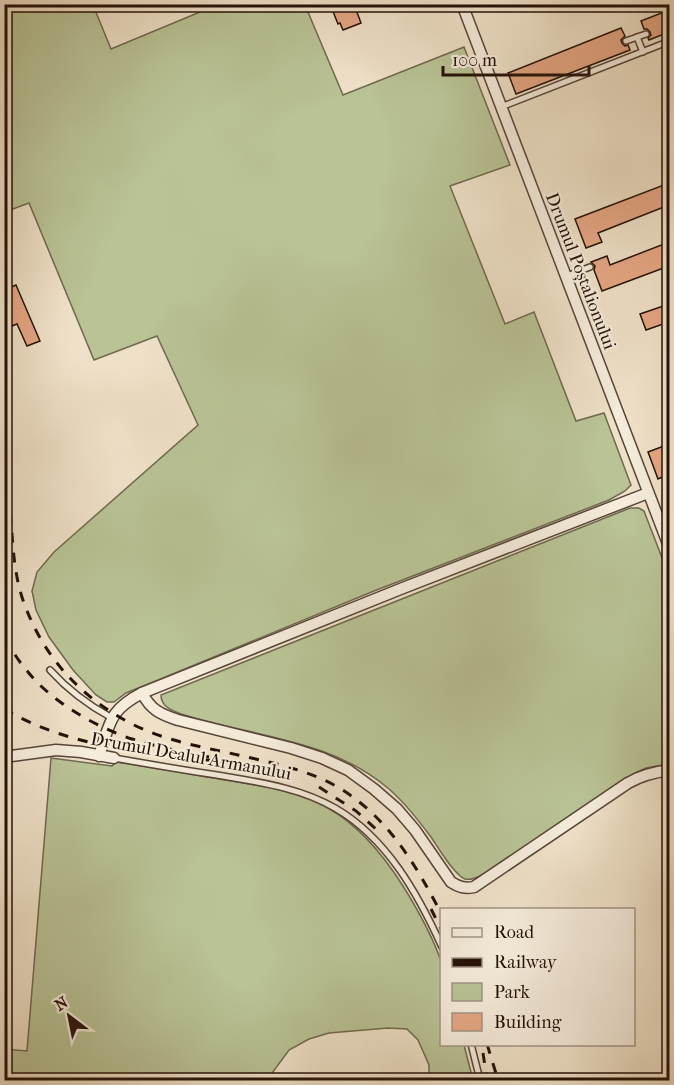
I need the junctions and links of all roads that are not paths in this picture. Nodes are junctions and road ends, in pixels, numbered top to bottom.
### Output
1 (462, 4) edge
2 (646, 34) dead end
3 (637, 37) junction
4 (653, 39) dead end
5 (627, 41) dead end
6 (669, 41) edge
7 (656, 46) junction
8 (642, 52) junction
9 (501, 108) junction
10 (590, 267) dead end
11 (565, 276) junction
12 (648, 493) junction
13 (669, 549) edge
14 (50, 670) dead end
15 (142, 693) junction
16 (112, 718) junction
17 (99, 756) junction
18 (4, 757) edge
19 (114, 758) joint
20 (669, 770) edge
21 (440, 945) edge
22 (472, 1046) edge
23 (480, 1080) edge

1 - 9 street, Drumul Poștalionului
2 - 3 lane
3 - 5 lane
3 - 8 lane
4 - 7 lane
6 - 7 lane
7 - 8 lane
8 - 9 lane
9 - 11 street, Drumul Poștalionului
10 - 11 lane
11 - 12 street, Drumul Poștalionului
12 - 13 street, Drumul Poștalionului
12 - 15 street
14 - 16 lane
15 - 16 street
15 - 20 street
16 - 17 street
17 - 18 street, Drumul Dealul Armanului
17 - 19 street, Drumul Dealul Armanului
19 - 21 lane, Drumul Dealul Armanului
22 - 23 lane

